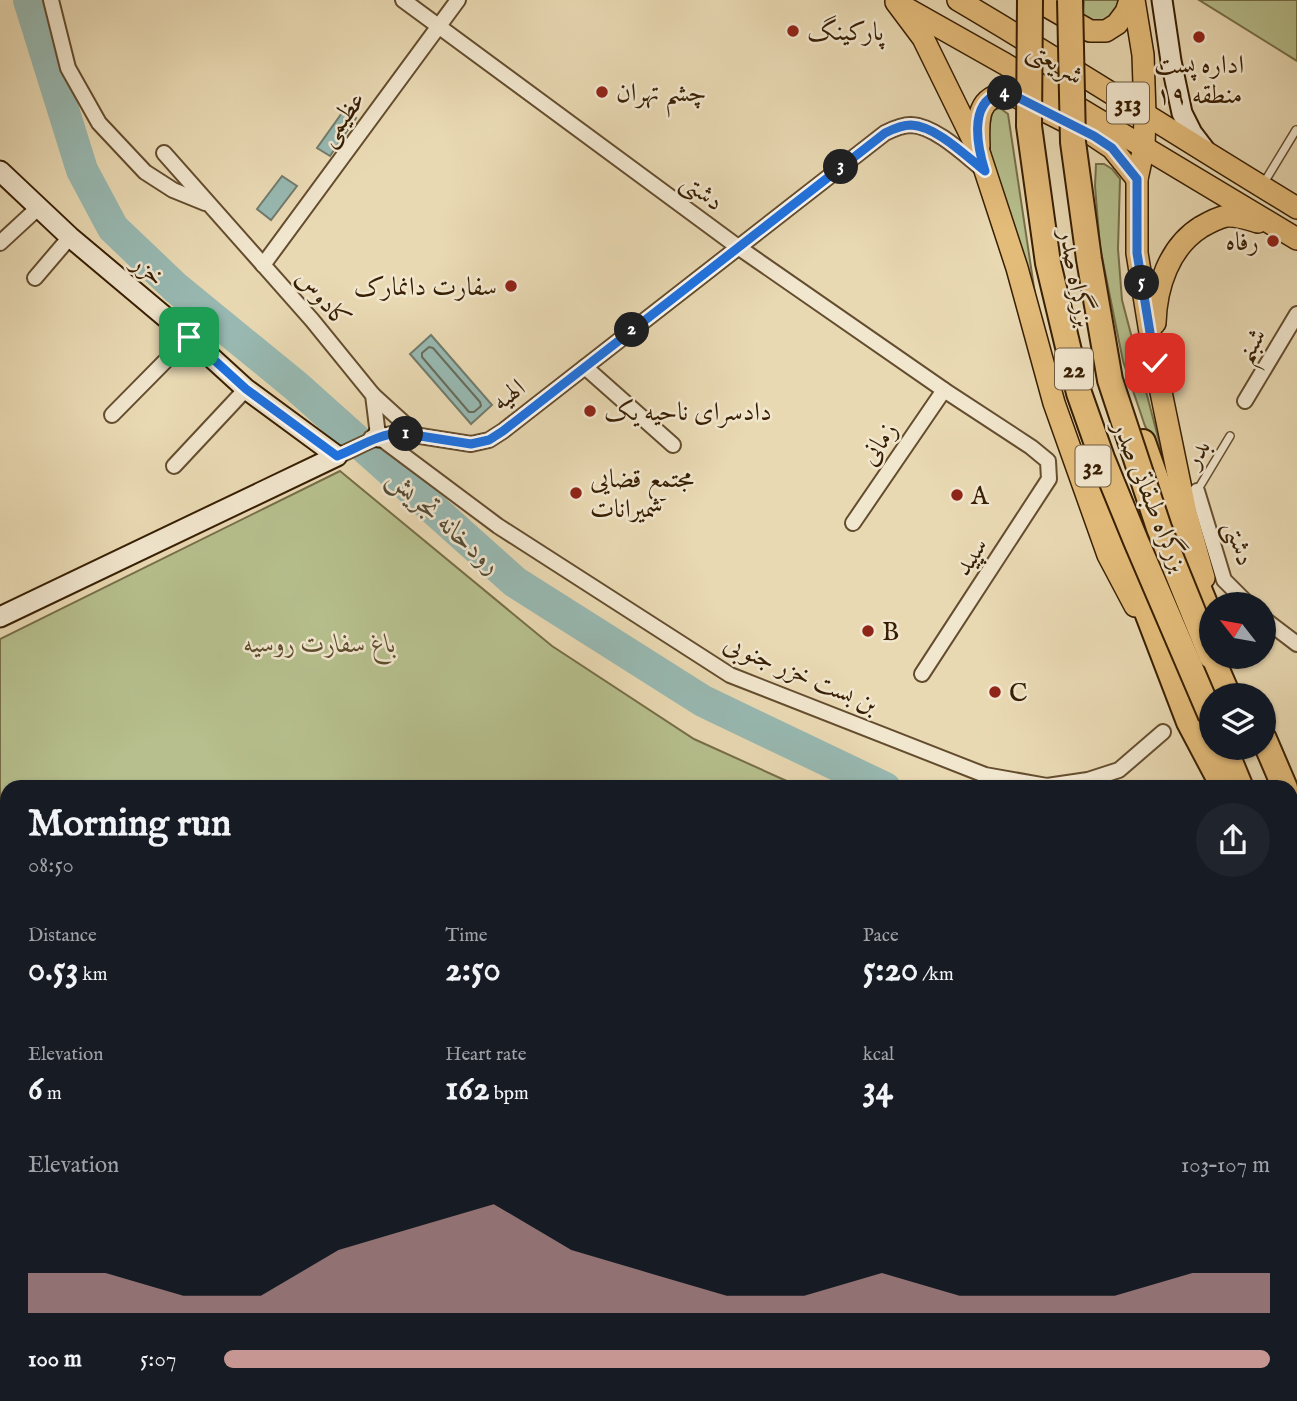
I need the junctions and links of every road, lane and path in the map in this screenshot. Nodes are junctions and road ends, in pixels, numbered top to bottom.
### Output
1 (51, 0) edge
2 (403, 0) edge
3 (458, 0) edge
4 (958, 0) edge
5 (1024, 0) edge
6 (1030, 0) edge
7 (1036, 0) edge
8 (1132, 0) edge
9 (1162, 0) edge
10 (894, 1) edge
11 (1078, 6) edge
12 (439, 25) junction
13 (1145, 114) junction
14 (1296, 130) edge
15 (1144, 147) junction
16 (164, 153) dead end
17 (1219, 161) junction
18 (982, 162) junction
19 (0, 171) edge
20 (1137, 179) junction
21 (1262, 187) junction
22 (1212, 188) junction
23 (210, 205) junction
24 (40, 207) junction
25 (1297, 208) edge
26 (1276, 226) junction
27 (69, 237) junction
28 (1297, 239) edge
29 (0, 243) edge
30 (738, 247) junction
31 (263, 265) junction
32 (35, 278) dead end
33 (1297, 314) edge
34 (189, 337) junction
35 (1155, 363) junction
36 (585, 367) junction
37 (246, 389) junction
38 (944, 390) junction
39 (373, 395) junction
40 (1245, 401) dead end
41 (112, 415) dead end
42 (378, 436) junction
43 (418, 436) junction
44 (1230, 436) dead end
45 (673, 445) dead end
46 (336, 455) junction
47 (1048, 461) joint
48 (174, 466) dead end
49 (1197, 491) joint
50 (853, 523) dead end
51 (1200, 592) edge
52 (1208, 592) edge
53 (1236, 592) edge
54 (0, 617) edge
55 (1199, 626) edge
56 (1276, 628) edge
57 (1297, 644) edge
58 (1170, 673) junction
59 (922, 674) dead end
60 (1199, 688) edge
61 (1163, 732) dead end
62 (1229, 760) edge
63 (1256, 760) edge
64 (1273, 760) edge
65 (1013, 780) edge
66 (1088, 780) edge
67 (1220, 780) edge
68 (1238, 780) edge
69 (1265, 780) edge
70 (1282, 780) edge

1 - 23 street, کادوس
2 - 12 street, دشتی
3 - 12 street, عظیمی
4 - 13 main road, شریعتی / 313
5 - 58 highway, بزرگراه صدر / 32
6 - 60 highway, بزرگراه طبقاتی صدر / 22, bridge
7 - 8 main road
8 - 13 main road
9 - 17 street
10 - 15 main road, شریعتی / 313
10 - 18 main road
11 - 51 highway, بزرگراه صدر / 32
11 - 55 highway, بزرگراه طبقاتی صدر / 22, bridge
12 - 30 street, دشتی
12 - 31 street, عظیمی
13 - 15 main road
13 - 17 main road, شریعتی / 313
14 - 21 lane
15 - 20 main road
15 - 22 main road, شریعتی / 313
16 - 23 street, کادوس
17 - 21 main road, شریعتی / 313
17 - 22 main road
18 - 20 main road
18 - 30 street, الهیه
18 - 58 main road
19 - 24 street, خزر
20 - 35 main road
21 - 25 main road, شریعتی / 313
22 - 26 main road, شریعتی / 313
23 - 31 street, کادوس
24 - 27 street, خزر
24 - 29 street
26 - 28 main road, شریعتی / 313
26 - 35 main road
27 - 32 street
27 - 34 street, خزر
30 - 36 street, الهیه
30 - 38 street, دشتی
31 - 39 street, کادوس
33 - 40 street, شبنم
34 - 37 street, خزر
34 - 41 street
35 - 52 main road
36 - 43 street, الهیه
36 - 45 street
37 - 46 street, خزر
37 - 48 street
38 - 47 street, دشتی
38 - 50 street, زمانی
39 - 42 street
39 - 43 street, کادوس
42 - 43 street, الهیه
42 - 46 street, الهیه
42 - 65 street, بن بست خزر جنوبی
44 - 49 lane, بدر
46 - 54 street, الهیه
47 - 59 street, سپید
49 - 53 street, دشتی
56 - 57 street
58 - 67 highway, بزرگراه صدر / 32
61 - 66 street, بن بست خزر جنوبی
62 - 68 highway
63 - 69 highway
64 - 70 highway

